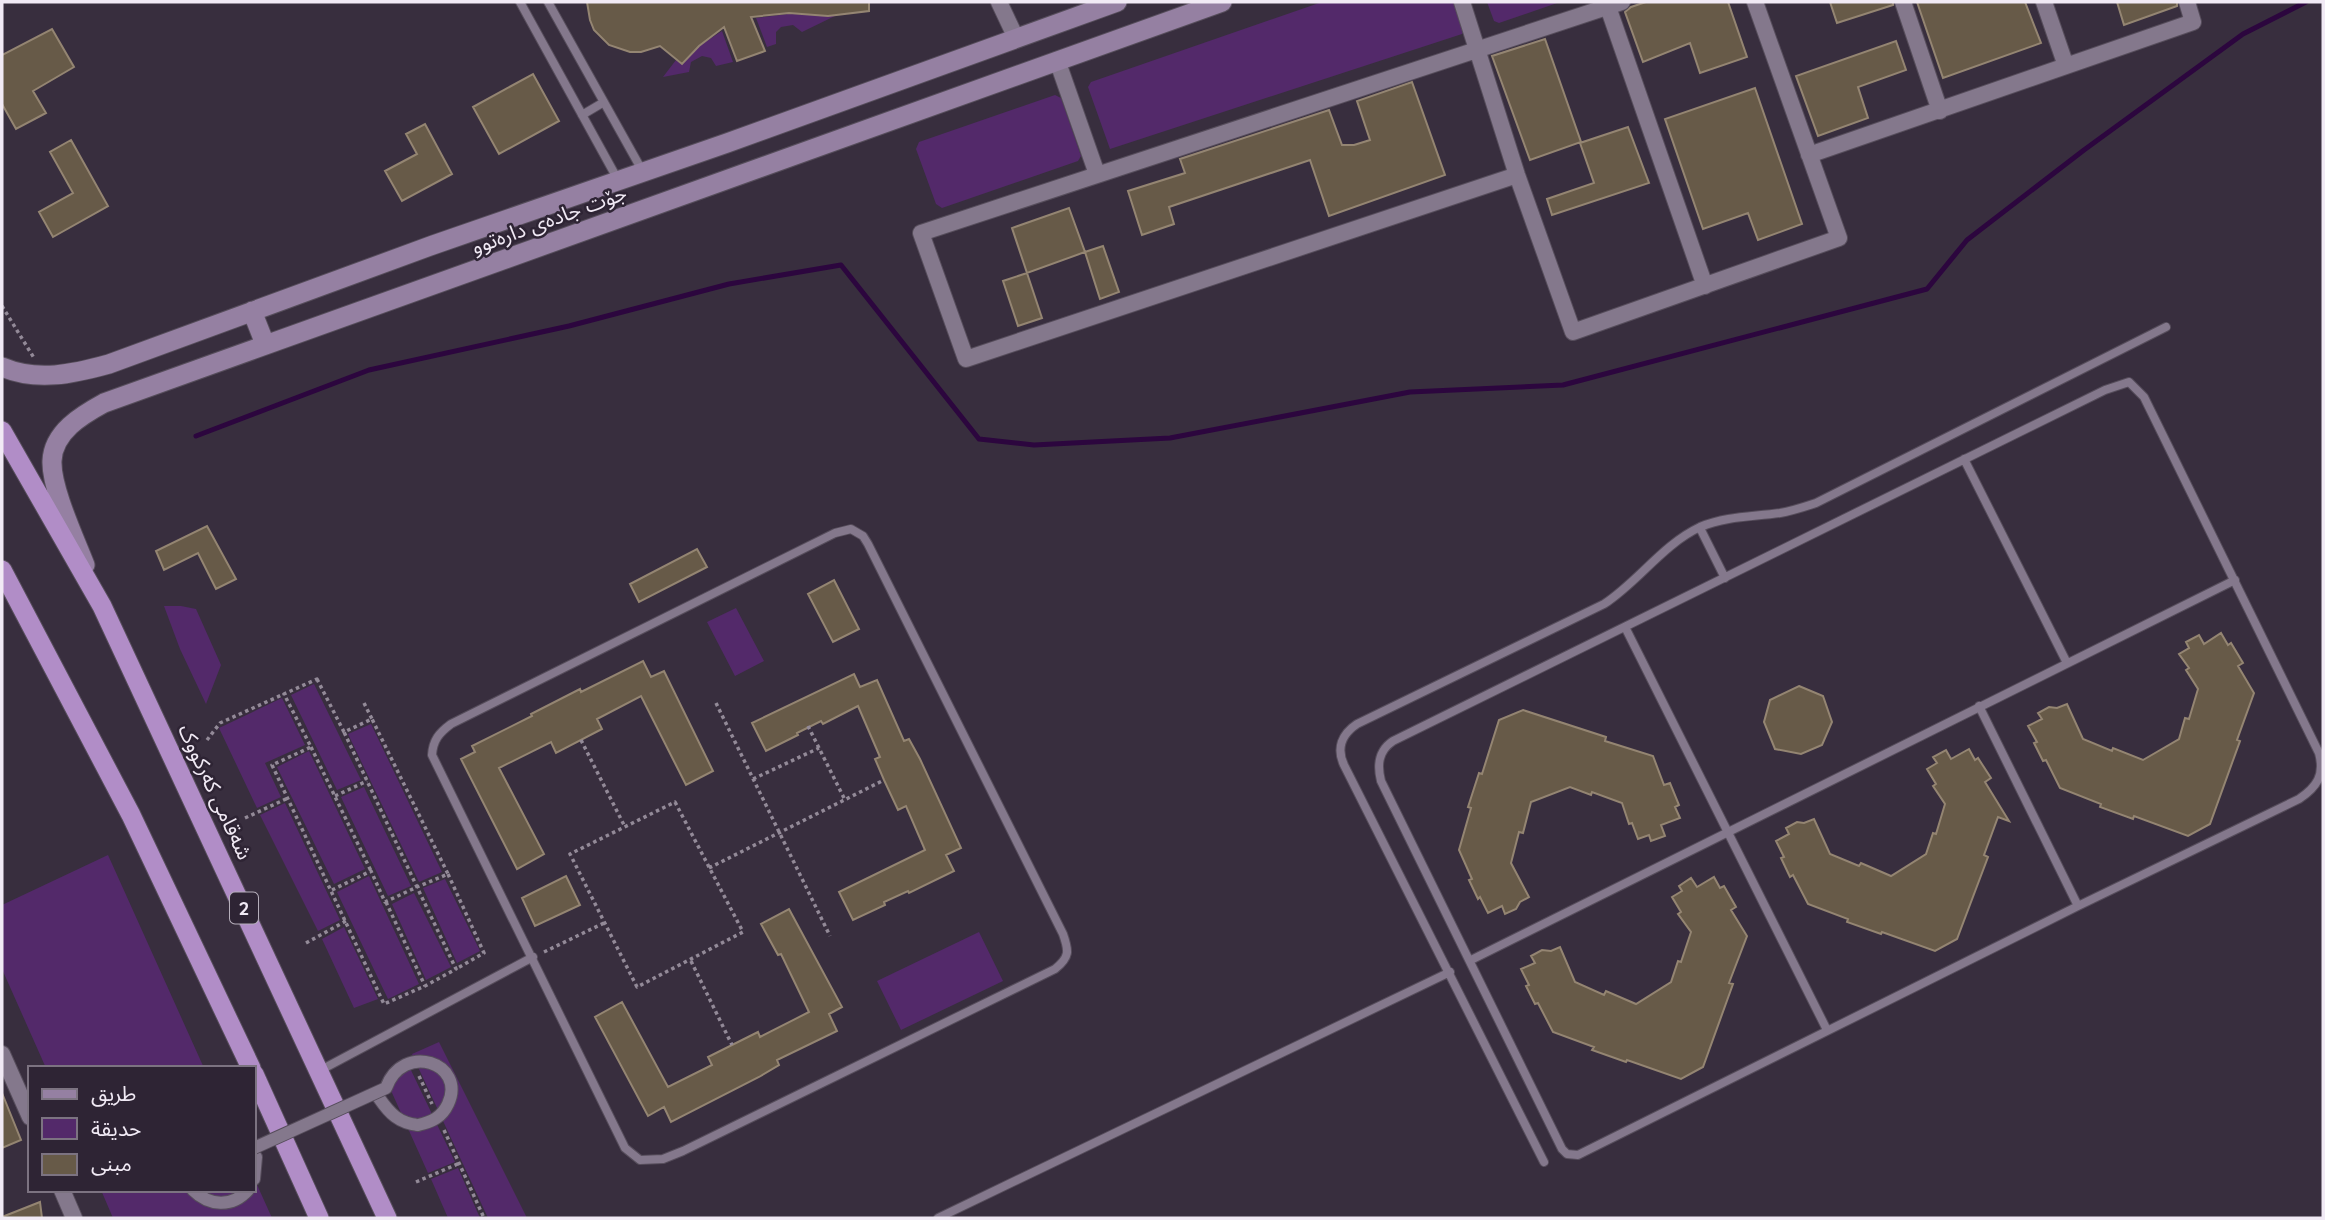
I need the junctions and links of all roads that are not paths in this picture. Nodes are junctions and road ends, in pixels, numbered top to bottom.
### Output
1 (520, 2) edge
2 (548, 2) edge
3 (999, 2) edge
4 (1117, 2) edge
5 (1222, 2) edge
6 (1462, 2) edge
7 (1755, 2) edge
8 (1903, 2) edge
9 (2044, 2) edge
10 (2187, 2) edge
11 (1615, 4) edge
12 (1016, 38) junction
13 (1479, 50) junction
14 (1057, 60) junction
15 (2066, 66) junction
16 (604, 102) junction
17 (1940, 111) junction
18 (582, 115) junction
19 (1809, 155) junction
20 (643, 172) junction
21 (1097, 174) junction
22 (1517, 175) junction
23 (618, 181) junction
24 (1705, 286) junction
25 (252, 311) junction
26 (2166, 327) dead end
27 (265, 344) junction
28 (2, 368) edge
29 (2, 431) edge
30 (1964, 459) junction
31 (1700, 528) junction
32 (3, 574) edge
33 (1725, 578) junction
34 (2235, 580) junction
35 (98, 599) junction
36 (1626, 627) junction
37 (2067, 663) junction
38 (1979, 706) junction
39 (1727, 831) junction
40 (2078, 905) junction
41 (533, 957) junction
42 (1471, 960) junction
43 (1450, 972) junction
44 (1827, 1030) junction
45 (2, 1054) edge
46 (250, 1066) edge
47 (319, 1071) junction
48 (256, 1078) edge
49 (379, 1098) dead end
50 (28, 1112) edge
51 (256, 1153) edge
52 (1544, 1162) dead end
53 (63, 1192) edge
54 (195, 1192) edge
55 (246, 1192) edge
56 (75, 1218) edge
57 (319, 1218) edge
58 (387, 1218) edge
59 (938, 1218) edge

1 - 18 lane
2 - 16 lane
3 - 12 street
4 - 12 main road, جۆت جادەی دارەتوو
5 - 14 main road, جۆت جادەی دارەتوو
6 - 13 street
7 - 19 street
8 - 17 street
9 - 15 street
10 - 15 street
11 - 13 street
11 - 24 street
12 - 20 main road, جۆت جادەی دارەتوو
13 - 21 street
13 - 22 street
14 - 21 street
14 - 27 main road, جۆت جادەی دارەتوو
15 - 17 street
16 - 18 lane
16 - 20 lane
17 - 19 street
18 - 23 lane
19 - 24 street
20 - 23 main road, جۆت جادەی دارەتوو
21 - 22 street
22 - 24 street
23 - 25 main road, جۆت جادەی دارەتوو
25 - 27 main road
25 - 28 main road, جۆت جادەی دارەتوو
26 - 31 lane
27 - 35 main road, جۆت جادەی دارەتوو
29 - 35 highway, شەقامی کەرکووک / 2
30 - 33 lane
30 - 34 lane
30 - 37 lane
31 - 33 lane
31 - 43 lane
32 - 46 highway
33 - 36 lane
34 - 37 lane
34 - 40 lane
35 - 47 highway, شەقامی کەرکووک / 2
36 - 39 lane
36 - 42 lane
37 - 38 lane
38 - 39 lane
38 - 40 lane
39 - 42 lane
39 - 44 lane
40 - 44 lane
41 - 41 lane
41 - 47 lane
42 - 44 lane
43 - 52 lane
43 - 59 lane
45 - 50 street
47 - 58 highway, شەقامی کەرکووک / 2
48 - 57 highway
49 - 51 street, bridge
53 - 56 street
54 - 55 street

